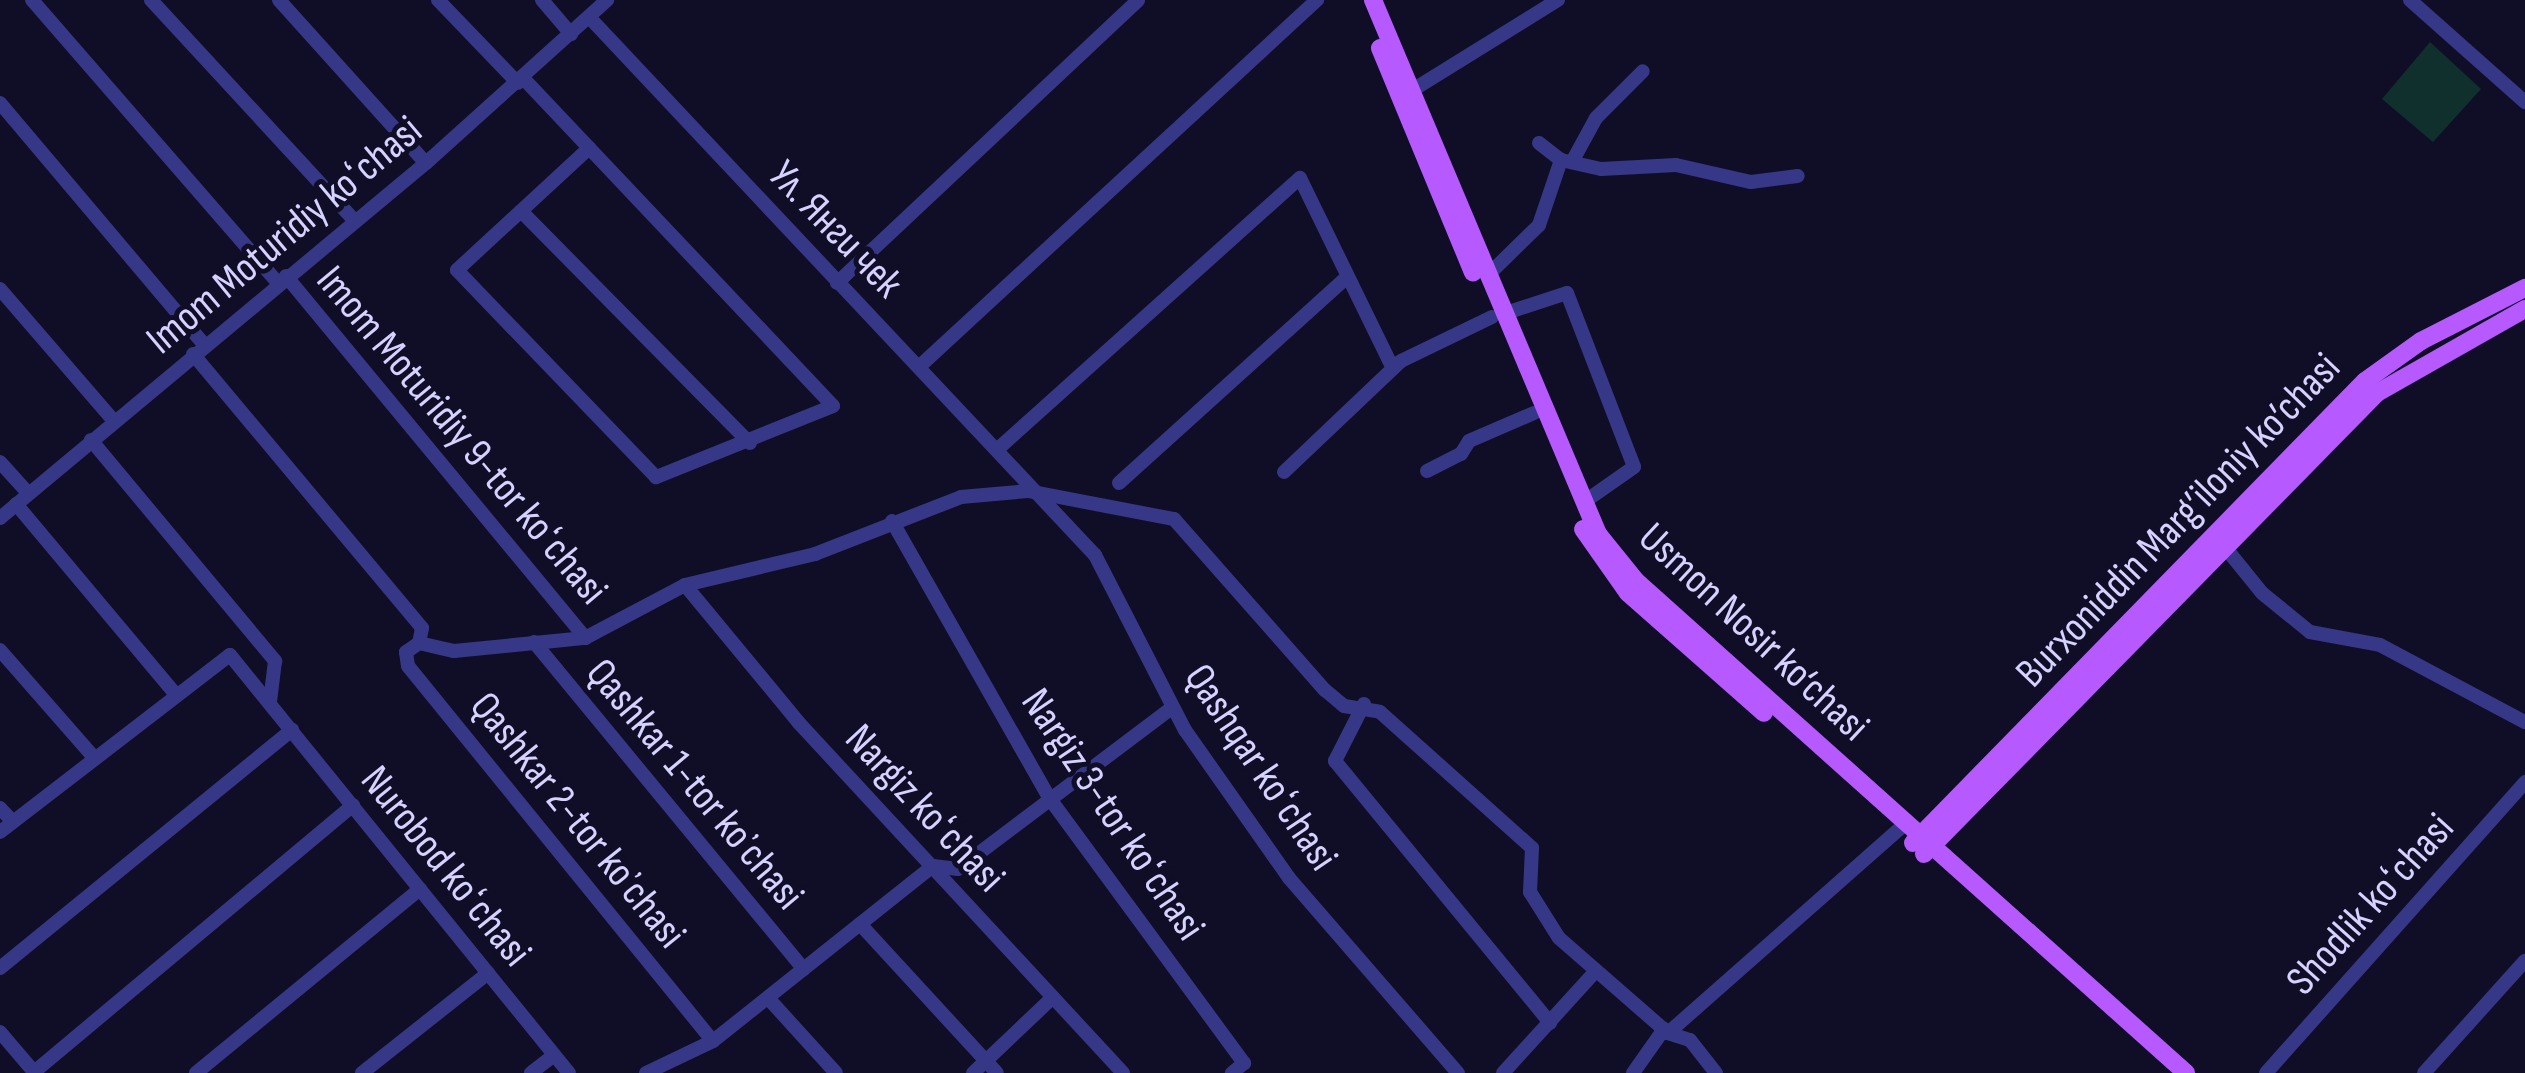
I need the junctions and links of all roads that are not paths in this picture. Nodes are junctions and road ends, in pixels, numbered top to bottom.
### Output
1 (32, 0) edge
2 (151, 0) edge
3 (279, 0) edge
4 (439, 0) edge
5 (542, 0) edge
6 (607, 0) edge
7 (1138, 0) edge
8 (1317, 0) edge
9 (1360, 0) edge
10 (1373, 0) edge
11 (1558, 0) edge
12 (2410, 0) edge
13 (589, 17) junction
14 (571, 34) junction
15 (1643, 71) dead end
16 (520, 81) junction
17 (1411, 91) junction
18 (2525, 102) edge
19 (0, 103) edge
20 (1539, 143) dead end
21 (589, 148) junction
22 (1566, 161) junction
23 (426, 163) junction
24 (1798, 176) dead end
25 (521, 211) junction
26 (355, 221) junction
27 (1487, 275) junction
28 (282, 279) junction
29 (1345, 279) junction
30 (837, 283) junction
31 (2525, 288) edge
32 (0, 289) edge
33 (2525, 309) edge
34 (1498, 315) junction
35 (198, 349) junction
36 (1517, 360) junction
37 (921, 365) junction
38 (1393, 369) junction
39 (1534, 413) junction
40 (114, 421) junction
41 (91, 440) junction
42 (750, 443) junction
43 (1000, 447) junction
44 (0, 462) edge
45 (1427, 471) dead end
46 (1284, 472) dead end
47 (1119, 482) dead end
48 (1028, 490) junction
49 (22, 499) junction
50 (1584, 502) junction
51 (0, 518) edge
52 (892, 521) junction
53 (2219, 539) junction
54 (685, 585) junction
55 (585, 638) junction
56 (534, 642) junction
57 (418, 643) junction
58 (0, 650) edge
59 (174, 692) junction
60 (270, 702) junction
61 (1364, 704) junction
62 (1173, 707) junction
63 (2525, 722) edge
64 (292, 730) junction
65 (92, 755) junction
66 (2525, 782) edge
67 (1050, 799) junction
68 (353, 805) junction
69 (0, 808) edge
70 (6, 827) edge
71 (1916, 839) junction
72 (933, 866) junction
73 (420, 889) junction
74 (860, 924) junction
75 (2525, 961) edge
76 (0, 968) edge
77 (804, 969) junction
78 (488, 973) junction
79 (1594, 974) junction
80 (1053, 997) junction
81 (768, 998) junction
82 (1550, 1023) junction
83 (1666, 1031) junction
84 (0, 1032) edge
85 (713, 1041) junction
86 (554, 1055) junction
87 (986, 1061) junction
88 (34, 1072) edge
89 (196, 1073) edge
90 (362, 1073) edge
91 (531, 1073) edge
92 (568, 1073) edge
93 (646, 1073) edge
94 (836, 1073) edge
95 (973, 1073) edge
96 (997, 1073) edge
97 (1123, 1073) edge
98 (1232, 1073) edge
99 (1458, 1073) edge
100 (1503, 1073) edge
101 (1633, 1073) edge
102 (1716, 1073) edge
103 (2186, 1073) edge
104 (2266, 1073) edge
105 (2424, 1073) edge

1 - 28 street, Imom Moturidiy 9-tor koʻchasi
2 - 26 street
3 - 23 street
4 - 16 street
5 - 14 street
6 - 13 street, Imom Moturidiy koʻchasi
7 - 30 street
8 - 37 street
9 - 34 main road, Usmon Nosir ko‘chasi
10 - 17 main road, Usmon Nosir ko‘chasi
11 - 17 street
12 - 18 street
13 - 14 street, Imom Moturidiy koʻchasi
13 - 30 street, Ул. Янги чек
14 - 16 street, Imom Moturidiy koʻchasi
15 - 22 street
16 - 21 street
16 - 23 street, Imom Moturidiy koʻchasi
17 - 27 main road, Usmon Nosir ko‘chasi
19 - 35 street
20 - 22 street
21 - 25 street
21 - 42 street
22 - 24 street
22 - 27 street
23 - 26 street, Imom Moturidiy koʻchasi
25 - 42 street
25 - 42 street
26 - 28 street, Imom Moturidiy koʻchasi
27 - 34 main road, Usmon Nosir ko‘chasi
28 - 35 street, Imom Moturidiy koʻchasi
28 - 55 street, Imom Moturidiy 9-tor koʻchasi
29 - 38 street
29 - 43 street
29 - 47 street
30 - 37 street, Ул. Янги чек
31 - 53 main road, Burxoniddin Marg’iloniy ko’chasi
32 - 40 street
33 - 53 main road, Burxoniddin Marg’iloniy ko’chasi
34 - 36 main road, Usmon Nosir ko‘chasi
34 - 38 street
34 - 50 street
35 - 40 street, Imom Moturidiy koʻchasi
35 - 57 street
36 - 39 main road, Usmon Nosir ko‘chasi
36 - 50 main road, Usmon Nosir ko‘chasi
37 - 43 street, Ул. Янги чек
38 - 46 street
39 - 45 street
39 - 71 main road, Usmon Nosir ko‘chasi
40 - 41 street, Imom Moturidiy koʻchasi
41 - 49 street, Imom Moturidiy koʻchasi
41 - 60 street
43 - 48 street, Ул. Янги чек
44 - 49 street
48 - 52 street, Imom Moturidiy 9-tor koʻchasi
48 - 61 street, Imom Moturidiy 9-tor koʻchasi
48 - 62 street, Qashqar koʻchasi
49 - 51 street, Imom Moturidiy koʻchasi
49 - 59 street
50 - 71 main road, Usmon Nosir ko‘chasi
52 - 54 street, Imom Moturidiy 9-tor koʻchasi
52 - 67 street, Nargiz 3-tor koʻchasi
53 - 63 street
53 - 71 main road, Burxoniddin Marg’iloniy ko’chasi
54 - 55 street, Imom Moturidiy 9-tor koʻchasi
54 - 72 street, Nargiz koʻchasi
55 - 56 street, Imom Moturidiy 9-tor koʻchasi
56 - 57 street, Imom Moturidiy 9-tor koʻchasi
56 - 77 street, Qashkar 1-tor koʼchasi
57 - 85 street, Qashkar 2-tor koʼchasi
58 - 65 street
59 - 60 street, Nurobod koʻchasi
59 - 65 street
60 - 64 street, Nurobod koʻchasi
61 - 79 street, Imom Moturidiy 9-tor koʻchasi
61 - 82 street
62 - 67 street
62 - 99 street, Qashqar koʻchasi
64 - 68 street, Nurobod koʻchasi
64 - 76 street
65 - 70 street
66 - 104 street, Shodlik koʻchasi
67 - 72 street
67 - 98 street, Nargiz 3-tor koʻchasi
68 - 73 street, Nurobod koʻchasi
68 - 88 street
69 - 70 street
71 - 83 street
71 - 103 main road, Usmon Nosir ko‘chasi
72 - 74 street
72 - 80 street, Nargiz koʻchasi
73 - 78 street, Nurobod koʻchasi
73 - 89 street
74 - 77 street
74 - 87 street, Qashkar 1-tor koʼchasi
75 - 105 street
77 - 81 street
78 - 86 street, Nurobod koʻchasi
78 - 90 street
79 - 82 street
79 - 83 street
80 - 87 street
80 - 97 street, Nargiz koʻchasi
81 - 85 street
81 - 94 street
82 - 100 street
83 - 101 street
83 - 102 street
84 - 88 street
85 - 93 street
86 - 91 street
86 - 92 street, Nurobod koʻchasi
87 - 95 street
87 - 96 street, Qashkar 1-tor koʼchasi

